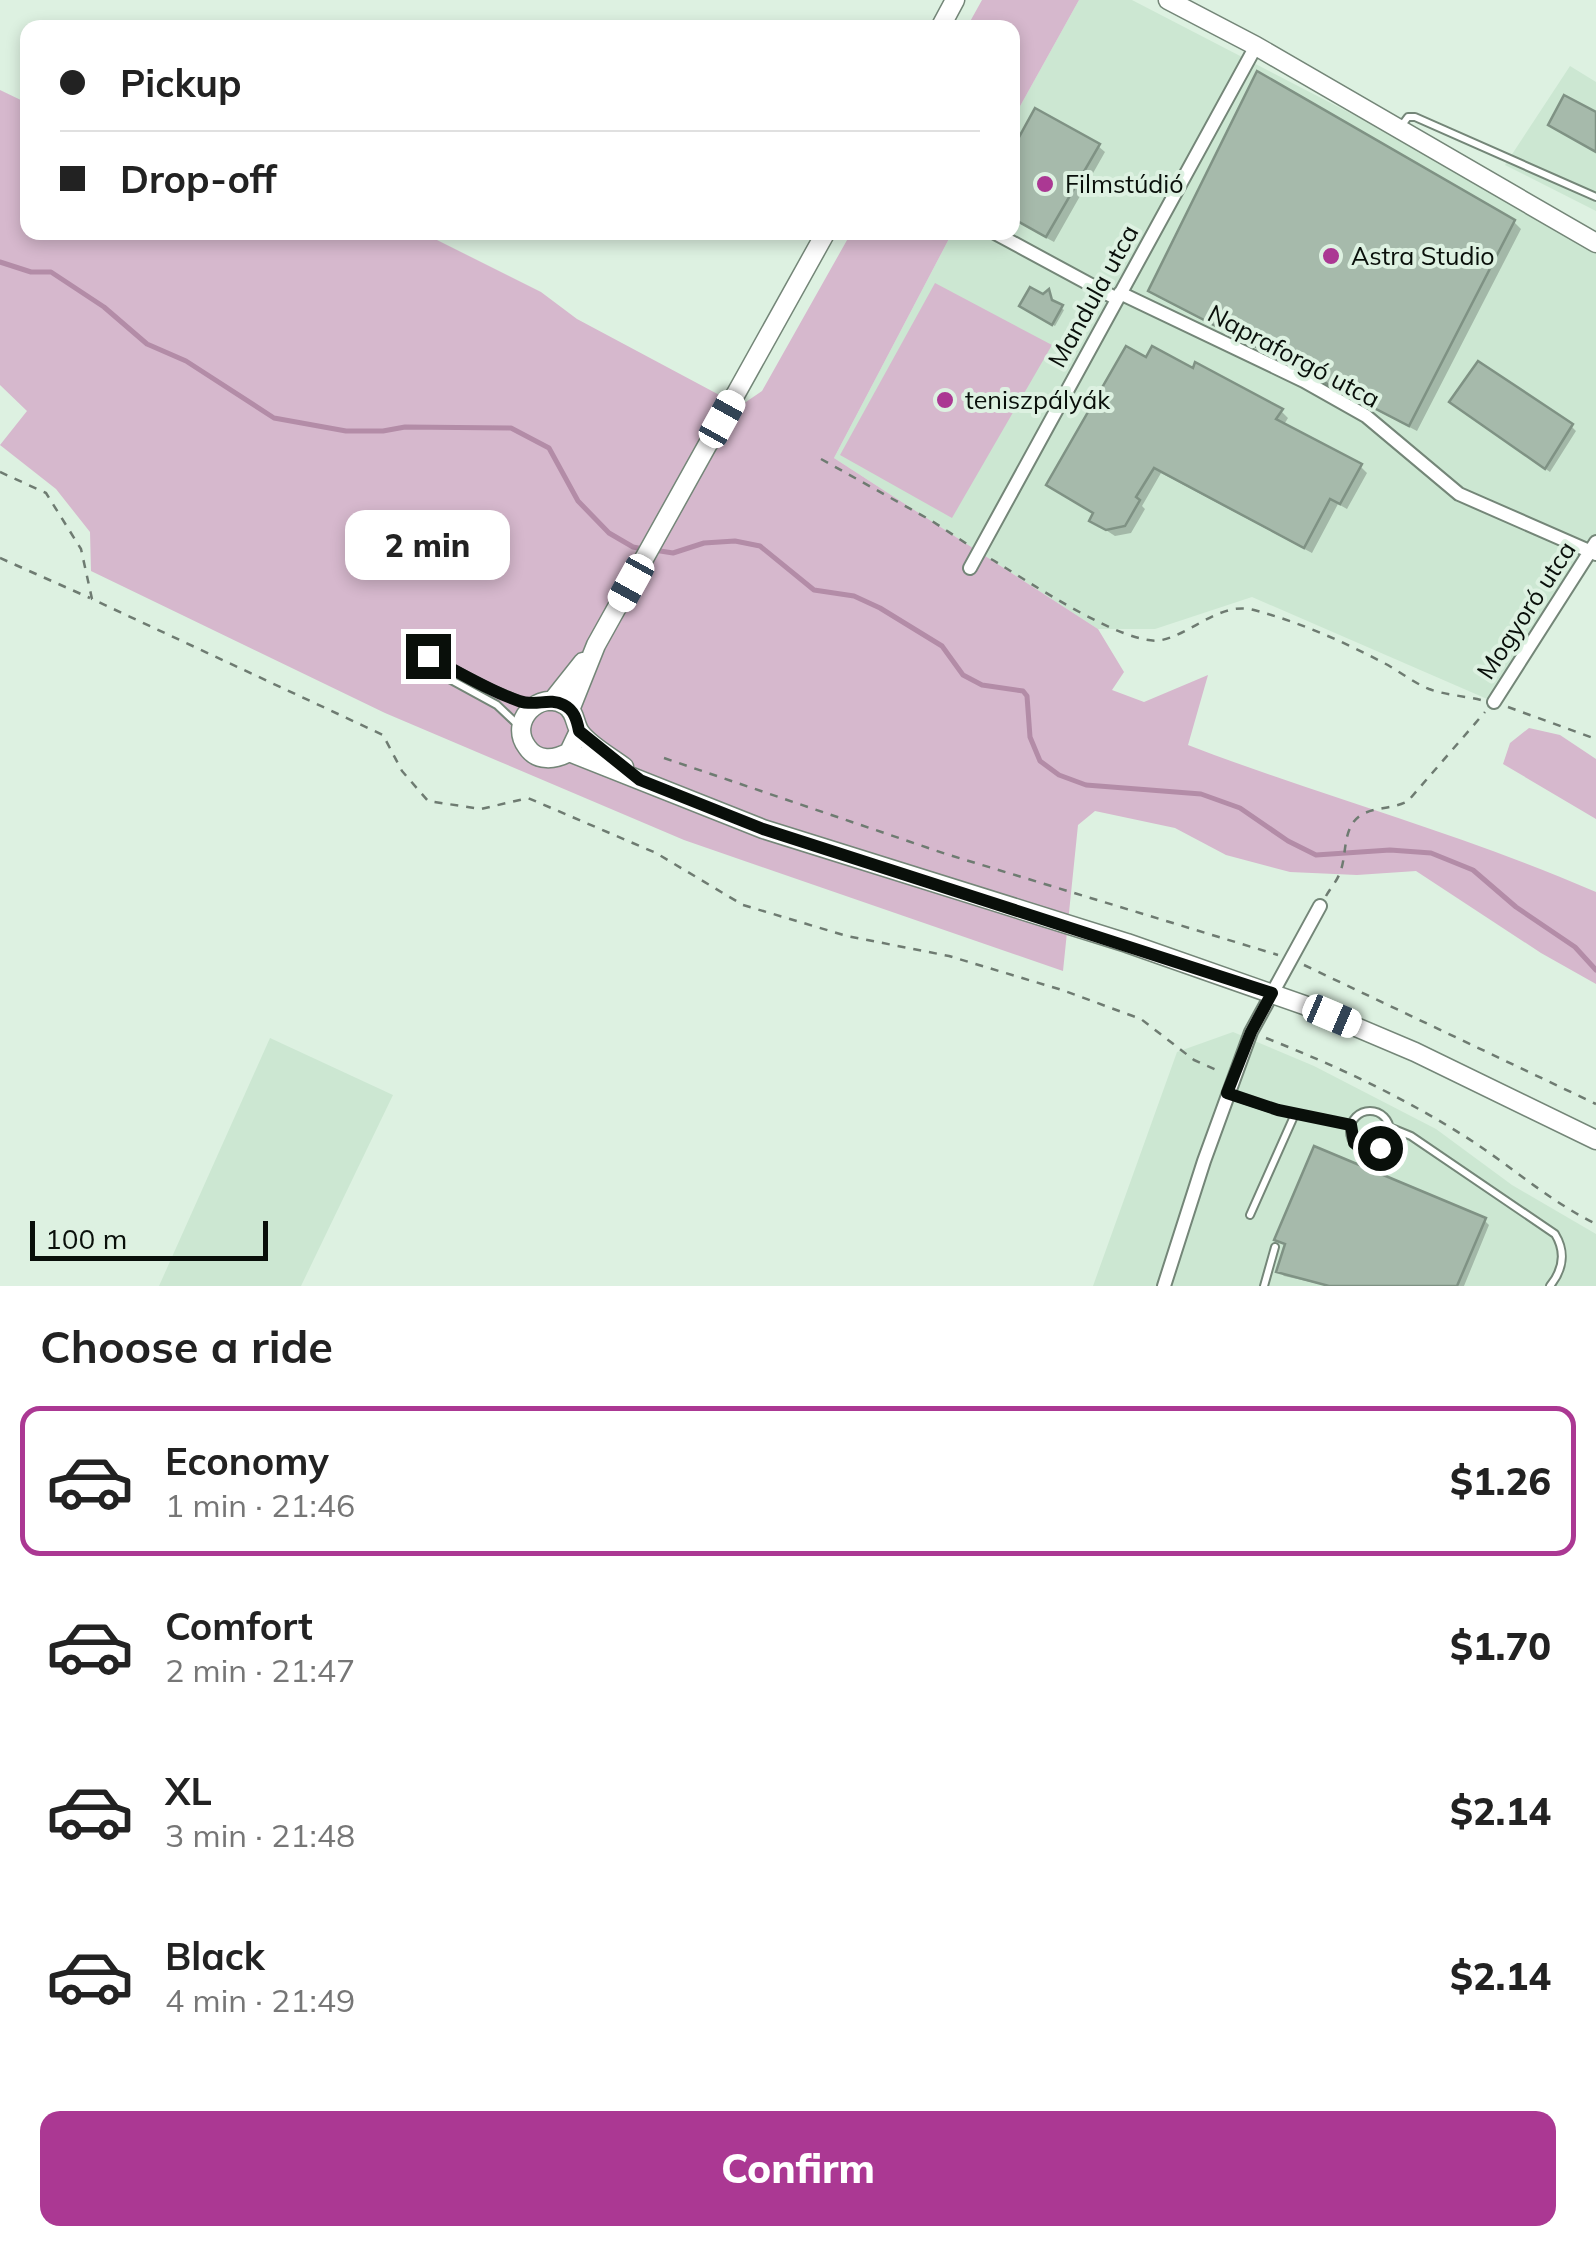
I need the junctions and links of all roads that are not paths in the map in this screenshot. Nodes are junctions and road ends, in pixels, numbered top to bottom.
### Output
1 (1168, 0) edge
2 (1256, 46) junction
3 (1398, 130) junction
4 (1596, 198) edge
5 (822, 240) edge
6 (1009, 240) edge
7 (1596, 243) edge
8 (1119, 296) junction
9 (1594, 549) edge
10 (970, 568) dead end
11 (596, 646) junction
12 (428, 656) dead end
13 (422, 664) dead end
14 (1494, 702) road end
15 (543, 703) junction
16 (570, 710) junction
17 (521, 730) junction
18 (579, 731) junction
19 (569, 752) junction
20 (640, 780) junction
21 (1320, 906) road end
22 (1272, 993) junction
23 (1227, 1093) junction
24 (1295, 1114) junction
25 (1351, 1125) junction
26 (1390, 1127) junction
27 (1596, 1140) edge
28 (1250, 1216) dead end
29 (1275, 1247) dead end
30 (1164, 1286) edge
31 (1264, 1286) edge
32 (1550, 1286) edge

1 - 2 main road
2 - 3 main road
2 - 8 street, Mandula utca
3 - 4 lane
3 - 7 main road
5 - 11 main road
6 - 8 street, Napraforgó utca
8 - 9 street, Napraforgó utca
8 - 10 street, Mandula utca
9 - 14 street, Mogyoró utca
11 - 15 main road
11 - 16 main road
12 - 15 lane
13 - 17 lane
15 - 16 main road
15 - 17 main road
16 - 18 main road
17 - 19 main road
18 - 19 main road
18 - 20 main road
19 - 20 main road
20 - 22 main road
21 - 22 street
22 - 23 street
22 - 27 main road
23 - 24 lane
23 - 30 street
24 - 25 lane
24 - 28 lane
25 - 26 lane
25 - 26 lane
26 - 32 lane
29 - 31 lane

